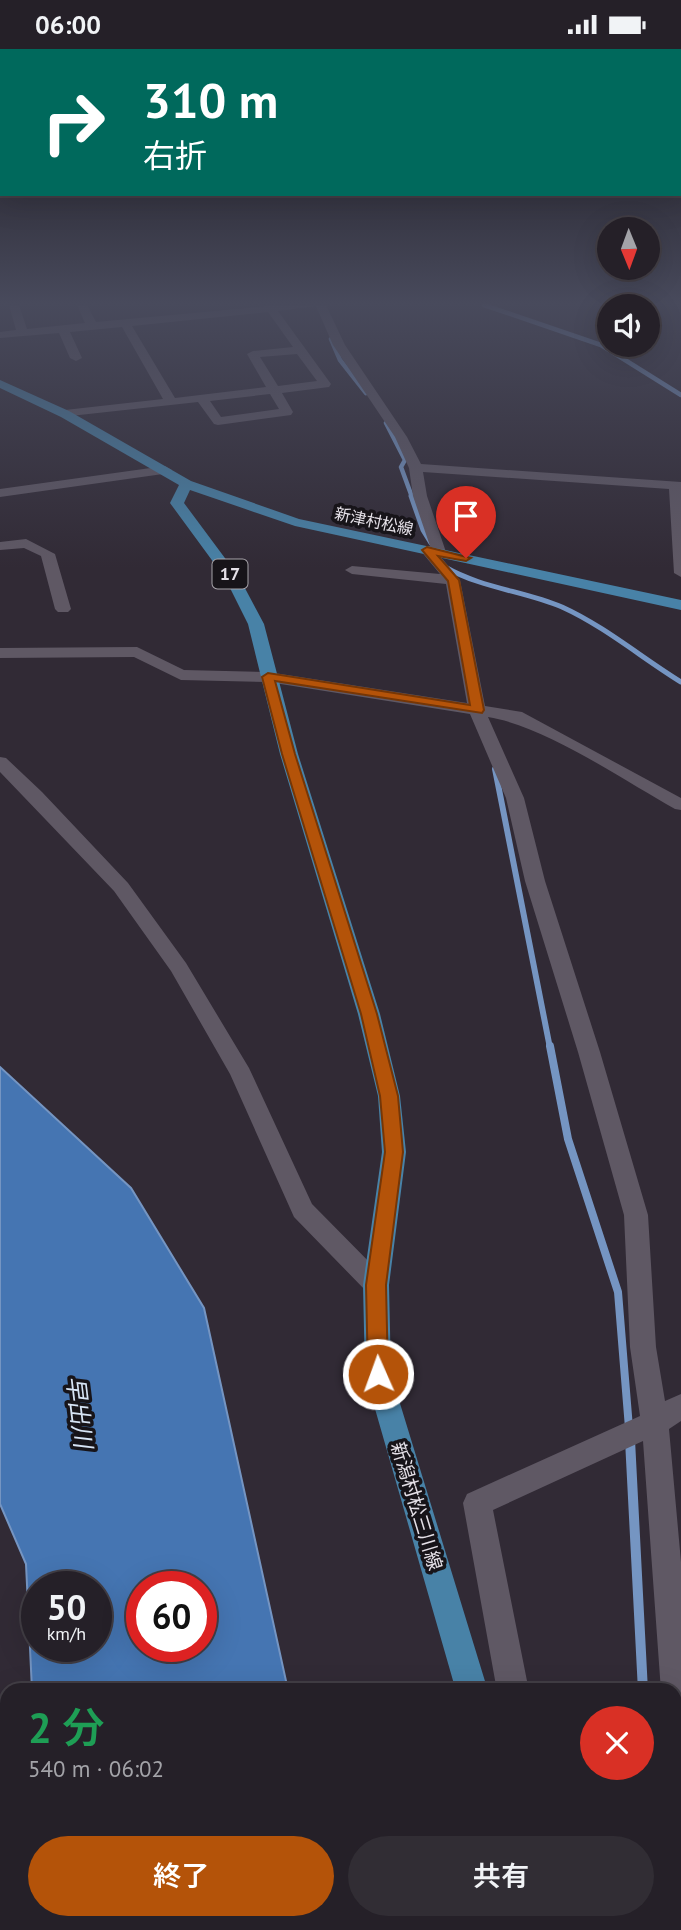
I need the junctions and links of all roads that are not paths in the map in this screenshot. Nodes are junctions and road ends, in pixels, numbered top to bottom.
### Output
1 (18, 393) edge
2 (166, 393) edge
3 (252, 393) edge
4 (276, 393) edge
5 (372, 393) edge
6 (202, 399) junction
7 (171, 402) junction
8 (65, 415) junction
9 (416, 468) junction
10 (165, 470) junction
11 (186, 484) junction
12 (678, 485) edge
13 (0, 493) edge
14 (0, 546) edge
15 (433, 551) junction
16 (352, 570) dead end
17 (681, 573) edge
18 (453, 580) junction
19 (681, 605) edge
20 (63, 609) dead end
21 (0, 653) edge
22 (268, 677) junction
23 (477, 710) junction
24 (0, 762) edge
25 (681, 804) edge
26 (376, 1285) junction
27 (681, 1406) edge
28 (655, 1423) junction
29 (470, 1683) edge
30 (511, 1683) edge
31 (677, 1683) edge

1 - 8 main road, 新津村松線
2 - 7 street
3 - 6 street
4 - 6 street
5 - 9 street
6 - 7 street
7 - 8 street
8 - 10 main road, 新津村松線
9 - 12 street
9 - 15 street
10 - 11 main road, 新津村松線
10 - 13 street
11 - 15 main road, 新津村松線
11 - 22 main road, 新潟村松三川線 / 17
12 - 17 street
14 - 20 street
15 - 18 street
15 - 19 main road, 新津村松線
16 - 18 street
18 - 23 street
21 - 22 street
22 - 23 street
22 - 26 main road, 新潟村松三川線 / 17
23 - 25 street
23 - 28 street
24 - 26 street
26 - 29 main road, 新潟村松三川線 / 17
27 - 28 street
28 - 30 street
28 - 31 street

